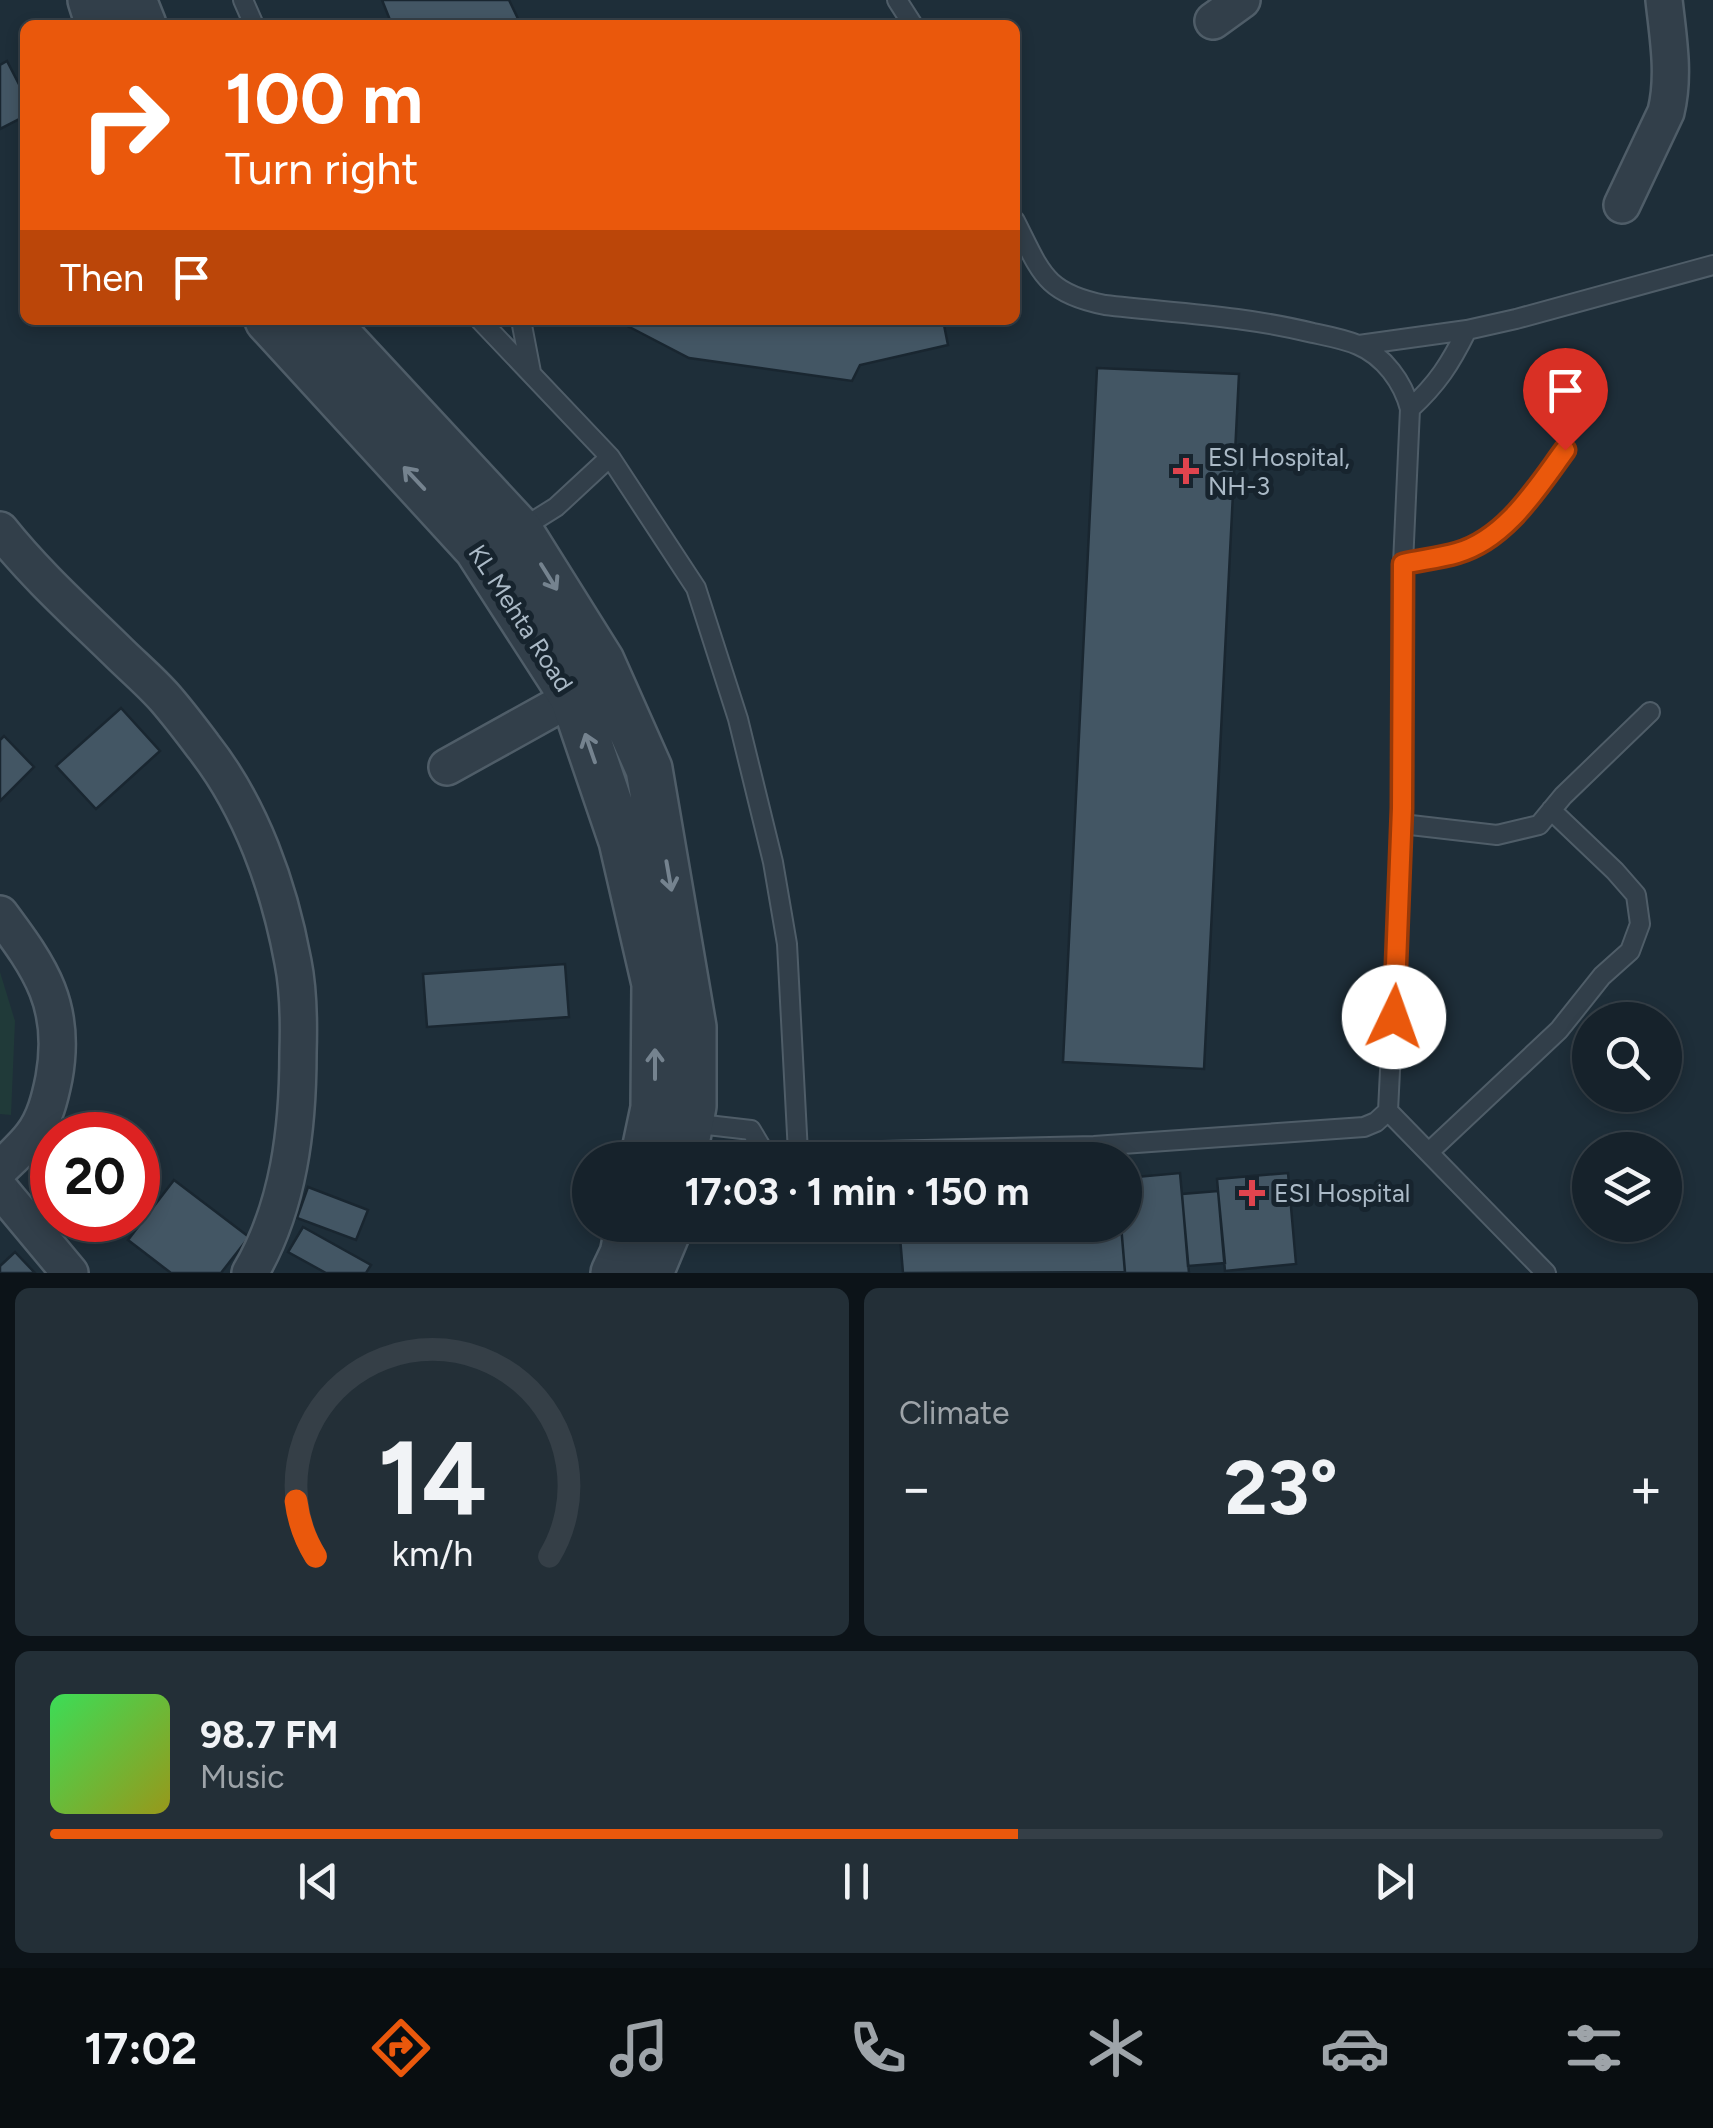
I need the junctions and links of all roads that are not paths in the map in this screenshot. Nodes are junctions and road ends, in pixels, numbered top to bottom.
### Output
1 (1242, 0) edge
2 (1664, 0) edge
3 (1213, 21) dead end
4 (1622, 205) dead end
5 (1020, 231) edge
6 (1713, 264) edge
7 (273, 325) edge
8 (329, 325) edge
9 (485, 325) edge
10 (522, 325) edge
11 (1467, 330) junction
12 (1359, 345) junction
13 (530, 372) junction
14 (1410, 409) junction
15 (1565, 450) dead end
16 (610, 457) junction
17 (0, 530) edge
18 (520, 530) junction
19 (1403, 564) junction
20 (573, 697) junction
21 (1650, 712) dead end
22 (446, 767) dead end
23 (1551, 810) junction
24 (1402, 824) junction
25 (0, 914) edge
26 (1388, 1111) junction
27 (647, 1142) edge
28 (686, 1142) edge
29 (756, 1142) edge
30 (797, 1142) edge
31 (1142, 1143) edge
32 (1429, 1152) junction
33 (0, 1170) edge
34 (0, 1190) edge
35 (625, 1242) edge
36 (663, 1242) edge
37 (70, 1273) edge
38 (250, 1273) edge
39 (614, 1273) edge
40 (650, 1273) edge
41 (1546, 1273) edge

1 - 3 street
2 - 4 street
5 - 12 lane
6 - 11 lane
20 -> 7 street, KL Mehta Road
8 - 18 street, KL Mehta Road
9 - 13 lane
10 - 13 lane
11 - 12 lane
11 - 14 lane
12 - 14 lane
13 - 16 lane
14 - 19 lane
15 - 19 lane
16 - 18 lane
16 - 30 lane
17 - 38 street
18 -> 28 street, KL Mehta Road
19 - 24 lane
20 - 22 street
27 -> 20 street, KL Mehta Road
21 - 23 lane
23 - 24 lane
23 - 32 lane
24 - 26 lane
25 - 33 street
26 - 31 lane
26 - 32 lane
28 - 29 lane
32 - 41 lane
34 - 37 street
35 - 39 street
36 - 40 street

